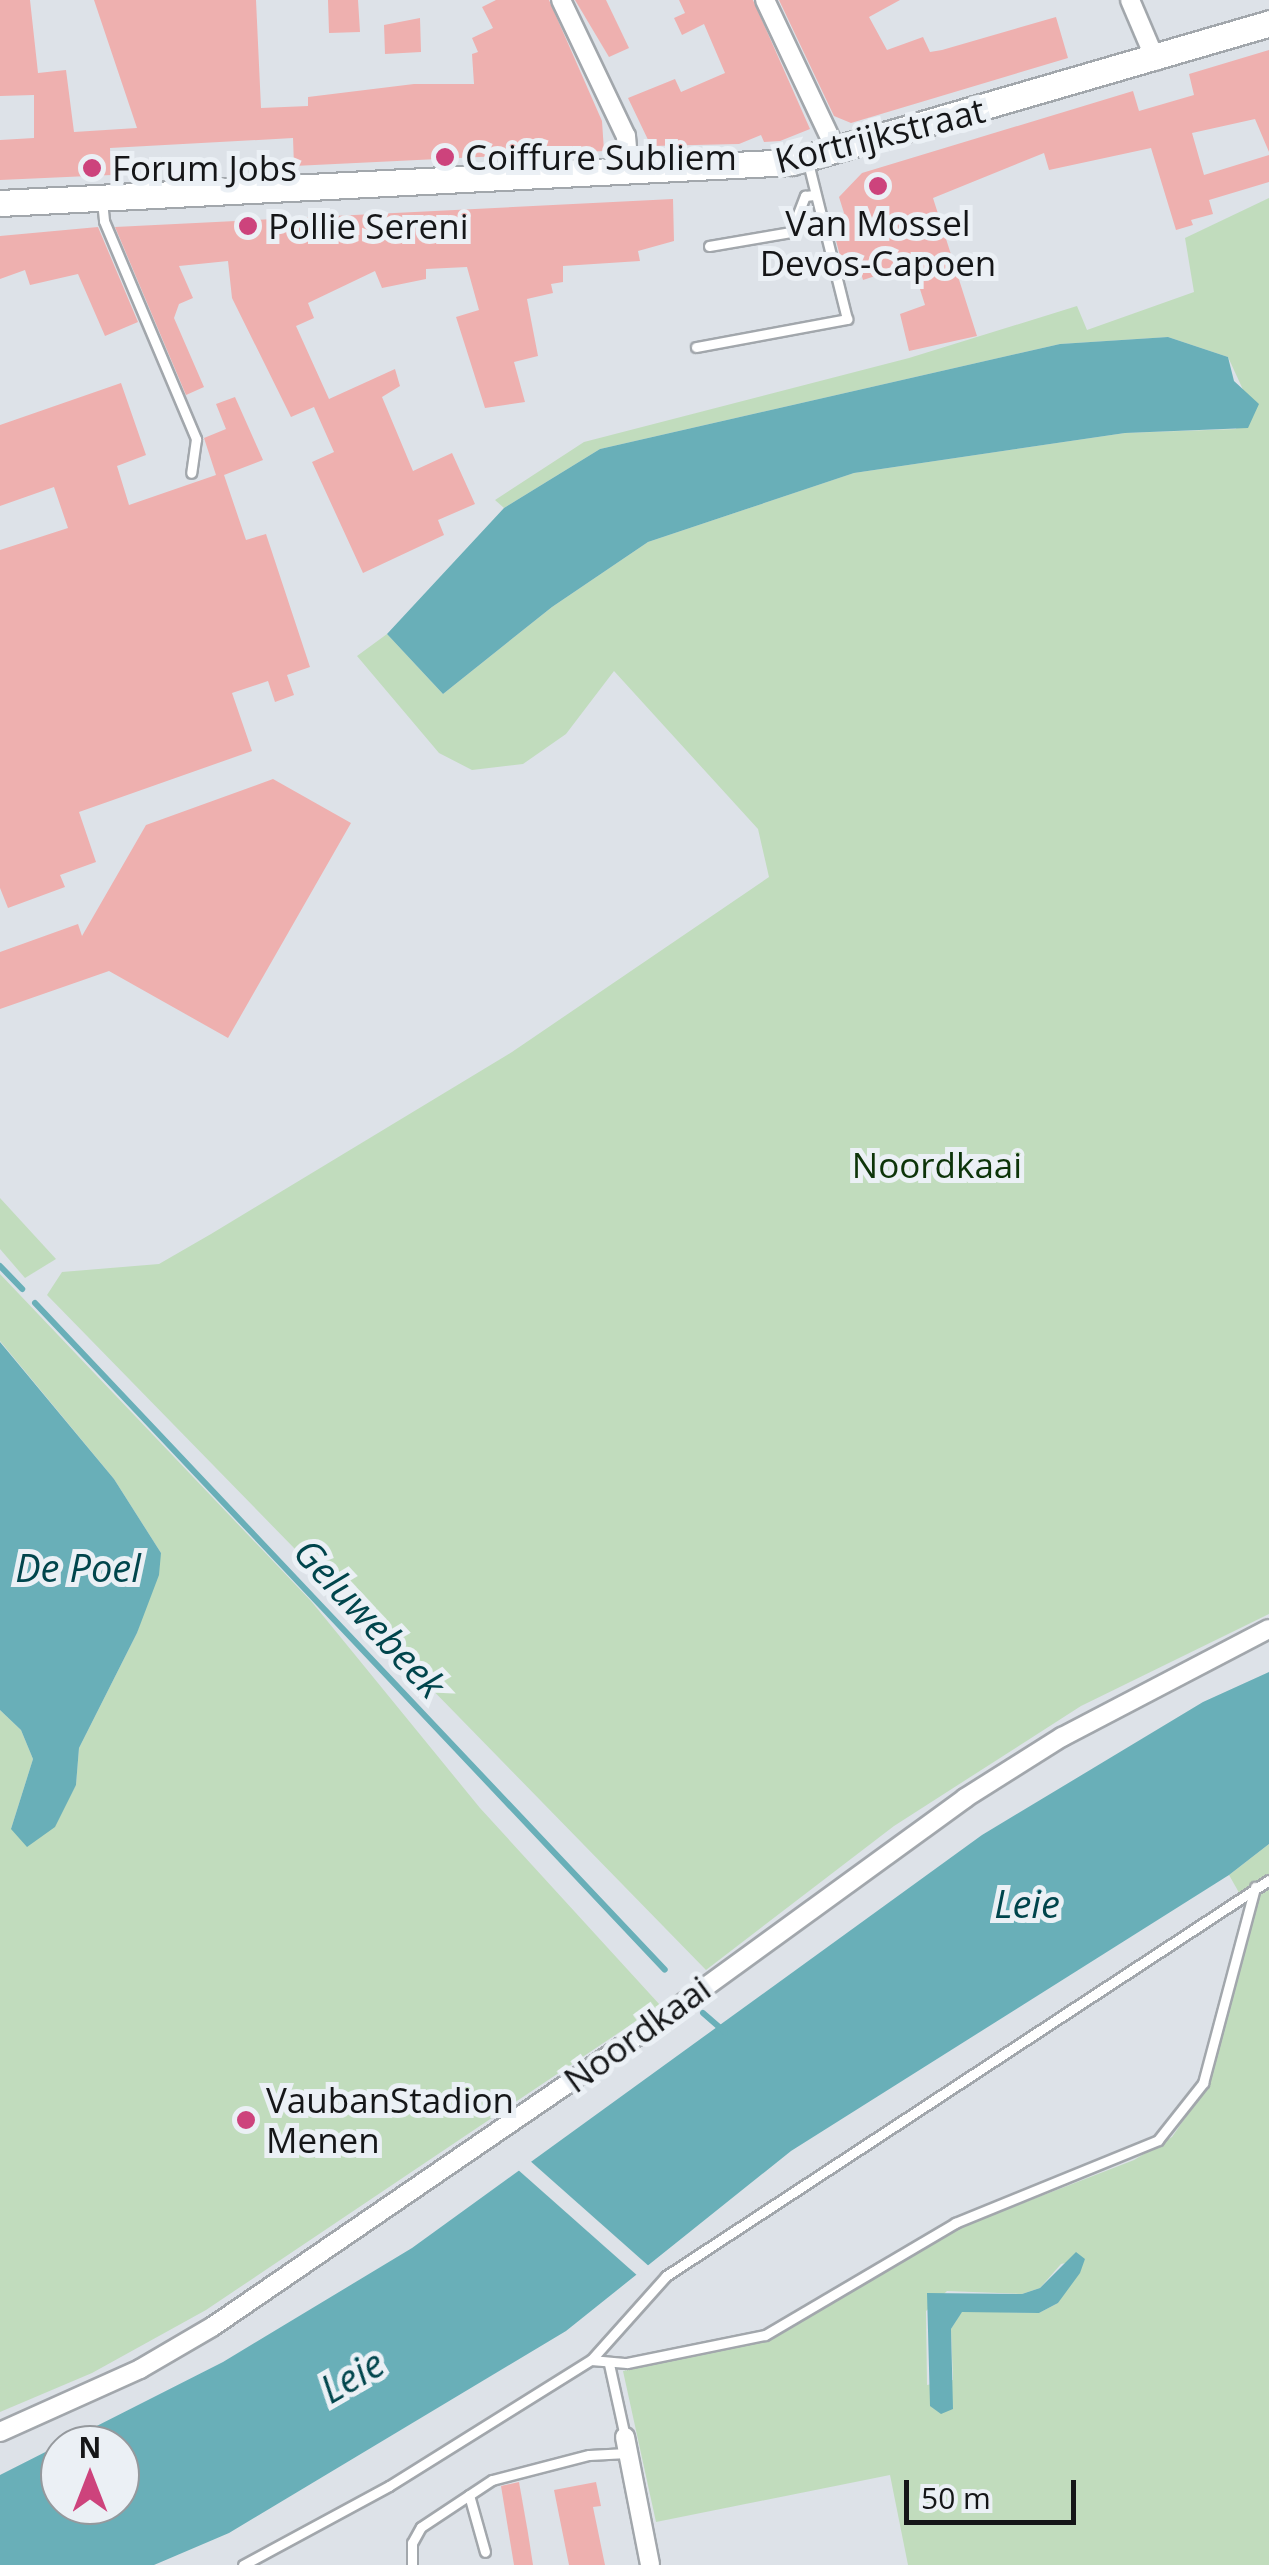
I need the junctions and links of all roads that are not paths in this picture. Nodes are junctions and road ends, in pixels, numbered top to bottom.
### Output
1 (562, 0) edge
2 (765, 0) edge
3 (1130, 0) edge
4 (1269, 22) edge
5 (1156, 60) junction
6 (838, 152) junction
7 (808, 159) junction
8 (629, 172) junction
9 (814, 196) junction
10 (101, 198) junction
11 (0, 203) edge
12 (709, 246) dead end
13 (696, 347) dead end
14 (192, 473) dead end
15 (1269, 1629) edge
16 (1269, 1880) edge
17 (1255, 1887) junction
18 (591, 2360) junction
19 (609, 2364) junction
20 (0, 2432) edge
21 (626, 2445) junction
22 (468, 2495) junction
23 (485, 2552) dead end
24 (243, 2565) edge
25 (412, 2565) edge
26 (650, 2565) edge

1 - 8 street
2 - 6 street
3 - 5 street
4 - 5 street, Kortrijkstraat
5 - 6 street, Kortrijkstraat
6 - 7 street, Kortrijkstraat
7 - 8 street, Kortrijkstraat
7 - 9 lane
8 - 10 street, Kortrijkstraat
9 - 12 lane
9 - 13 lane
10 - 11 street, Kortrijkstraat
10 - 14 lane
15 - 20 street, Noordkaai
16 - 17 lane
17 - 18 lane
17 - 19 lane
18 - 19 lane
18 - 24 lane
19 - 21 lane
21 - 22 lane
21 - 26 street
22 - 23 lane
22 - 25 lane

